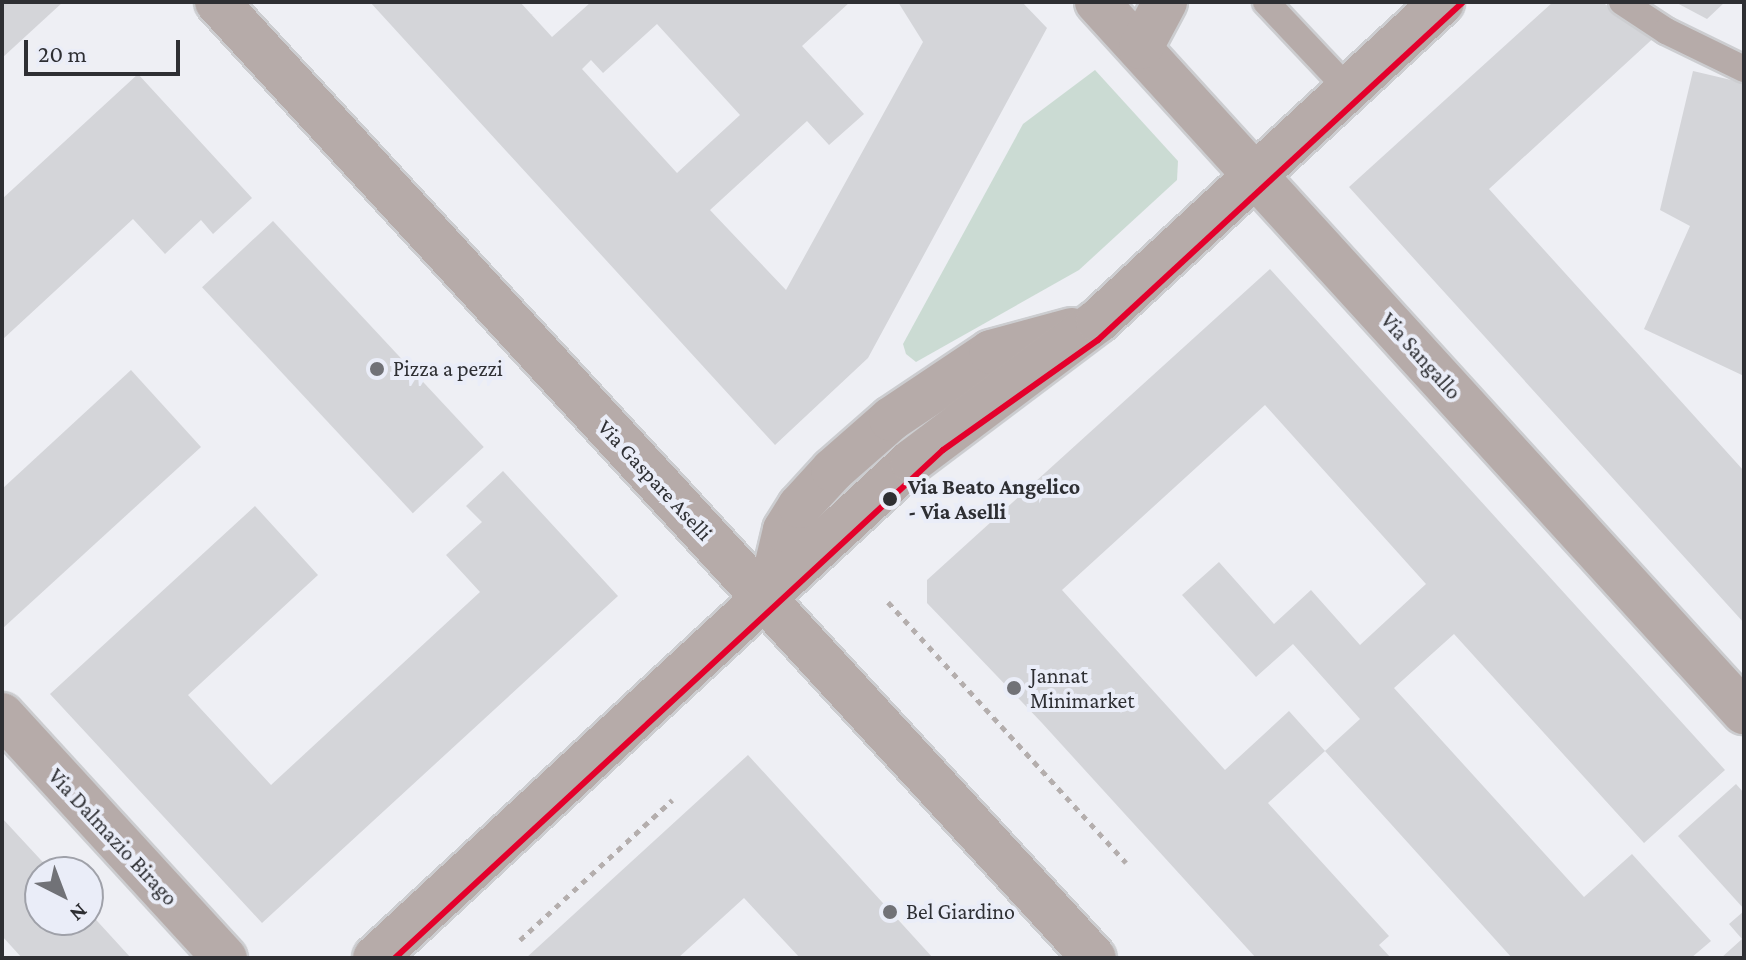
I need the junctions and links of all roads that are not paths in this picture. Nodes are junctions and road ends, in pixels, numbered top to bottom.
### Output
1 (217, 2) edge
2 (1097, 2) edge
3 (1165, 2) edge
4 (1266, 2) edge
5 (1442, 2) edge
6 (1622, 2) edge
7 (1141, 47) junction
8 (1744, 69) edge
9 (1348, 89) junction
10 (1256, 174) junction
11 (763, 598) junction
12 (1744, 712) edge
13 (2, 715) edge
14 (225, 958) edge
15 (375, 958) edge
16 (1094, 958) edge

1 - 11 street, Via Gaspare Aselli
2 - 7 street, Via Sangallo
3 - 7 street
4 - 9 lane
5 - 9 street
6 - 8 lane
7 - 10 street, Via Sangallo
9 - 10 street
10 - 11 street
10 - 12 street, Via Sangallo
11 - 15 street
11 - 16 street, Via Gaspare Aselli
13 - 14 street, Via Dalmazio Birago

